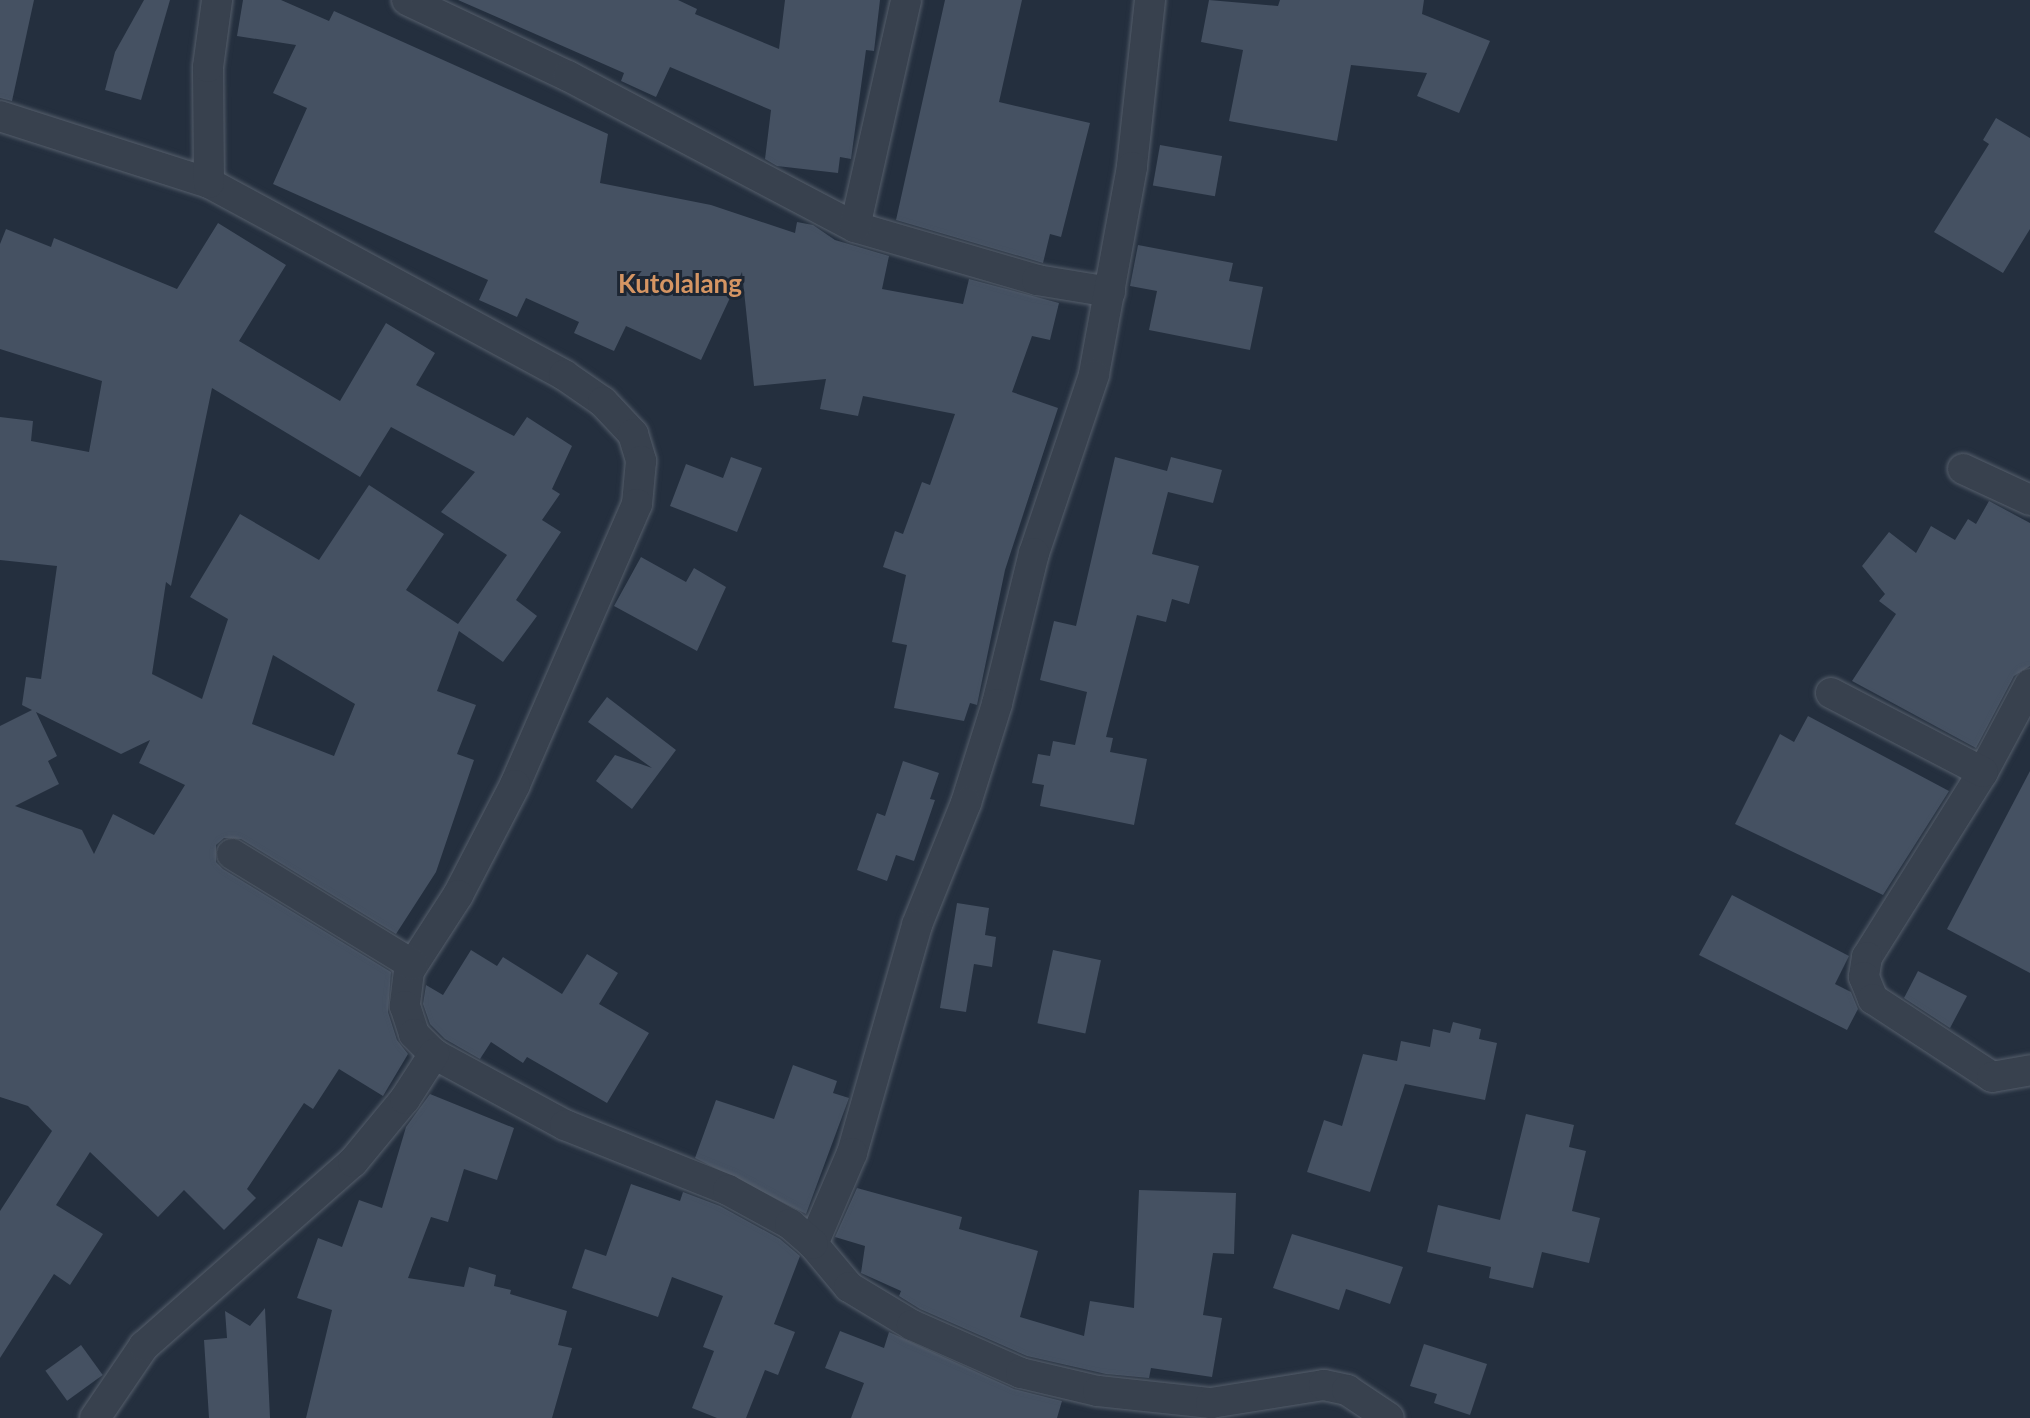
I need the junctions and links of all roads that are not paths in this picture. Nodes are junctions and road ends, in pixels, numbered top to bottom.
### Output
1 (217, 0) edge
2 (407, 0) edge
3 (906, 0) edge
4 (1150, 0) edge
5 (0, 116) edge
6 (209, 183) junction
7 (855, 227) junction
8 (1110, 292) junction
9 (1963, 469) dead end
10 (2030, 500) edge
11 (2030, 684) edge
12 (1831, 693) dead end
13 (1983, 772) junction
14 (232, 854) dead end
15 (413, 965) junction
16 (434, 1054) junction
17 (2030, 1070) edge
18 (813, 1244) junction
19 (95, 1418) edge
20 (1389, 1418) edge

1 - 6 street
2 - 7 street
3 - 7 street
4 - 8 street
5 - 6 street
6 - 15 street
7 - 8 street
8 - 18 street
9 - 10 street
11 - 13 street
12 - 13 street
13 - 17 street
14 - 15 street
15 - 16 street
16 - 18 street
16 - 19 street
18 - 20 street

